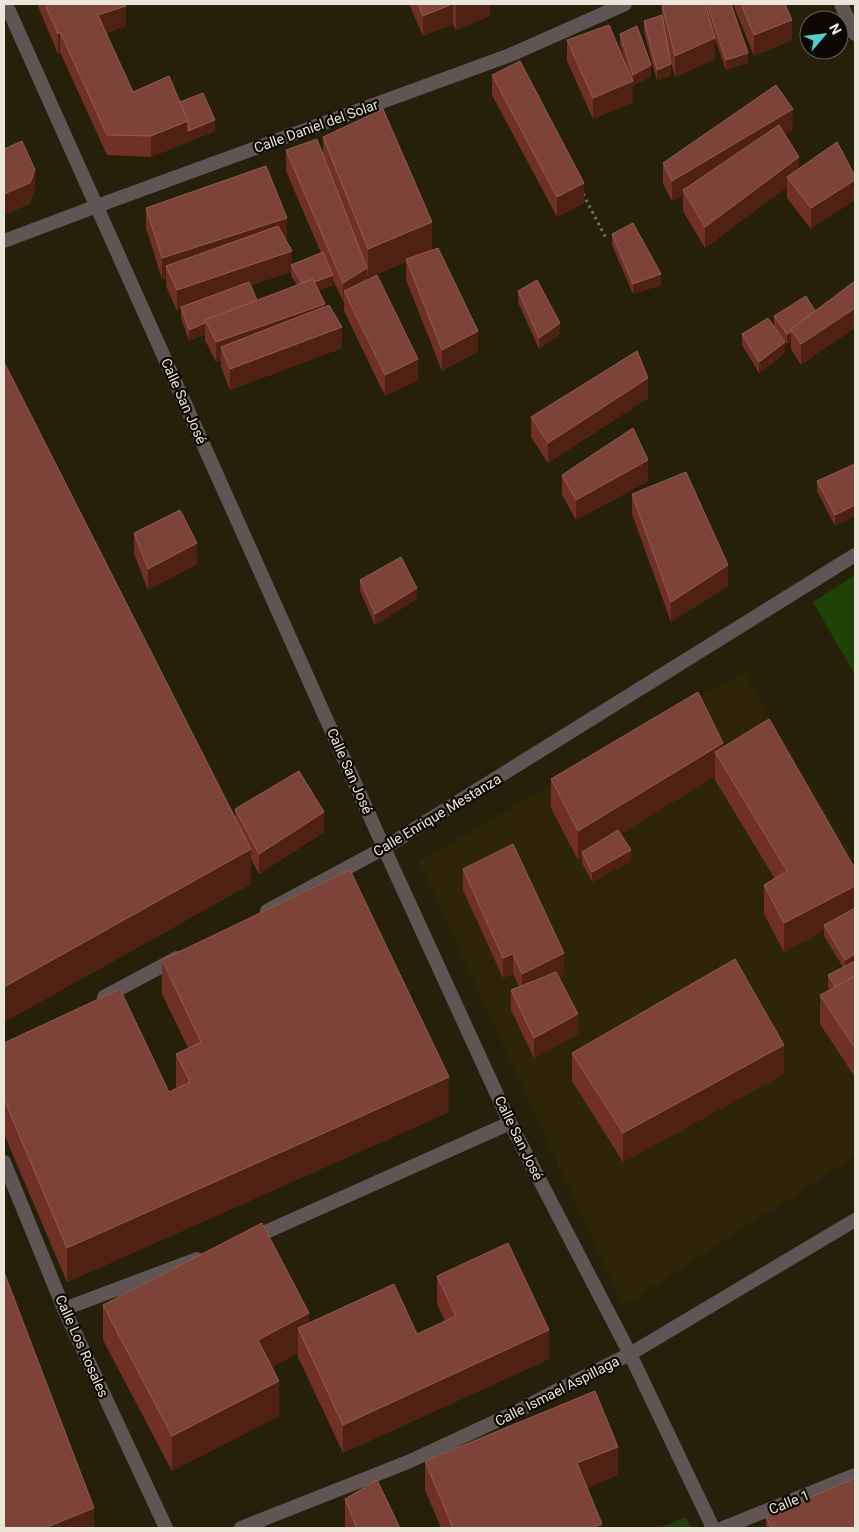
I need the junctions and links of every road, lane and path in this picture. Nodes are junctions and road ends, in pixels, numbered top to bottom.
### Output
1 (6, 4) edge
2 (625, 4) edge
3 (841, 4) edge
4 (855, 34) edge
5 (579, 187) edge
6 (96, 206) junction
7 (607, 240) dead end
8 (4, 241) edge
9 (855, 555) edge
10 (384, 848) junction
11 (255, 917) edge
12 (186, 954) edge
13 (90, 1005) edge
14 (510, 1123) junction
15 (4, 1162) edge
16 (855, 1220) edge
17 (237, 1244) edge
18 (210, 1254) edge
19 (64, 1309) junction
20 (630, 1354) junction
21 (855, 1475) edge
22 (166, 1528) edge
23 (241, 1528) edge
24 (713, 1528) edge
25 (723, 1528) edge

1 - 6 street, Calle San José
2 - 6 street, Calle Daniel del Solar
3 - 4 street
5 - 7 path
6 - 8 street, Calle Daniel del Solar
6 - 10 street, Calle San José
9 - 10 street, Calle Enrique Mestanza
10 - 11 street, Calle Enrique Mestanza
10 - 14 street, Calle San José
12 - 13 street
14 - 17 street
14 - 20 street, Calle San José
15 - 19 street, Calle Los Rosales
16 - 20 street, Calle Ismael Aspillaga
18 - 19 street
19 - 22 street, Calle Los Rosales
20 - 23 street, Calle Ismael Aspillaga
20 - 24 street, Calle San José
21 - 25 street, Calle 1

